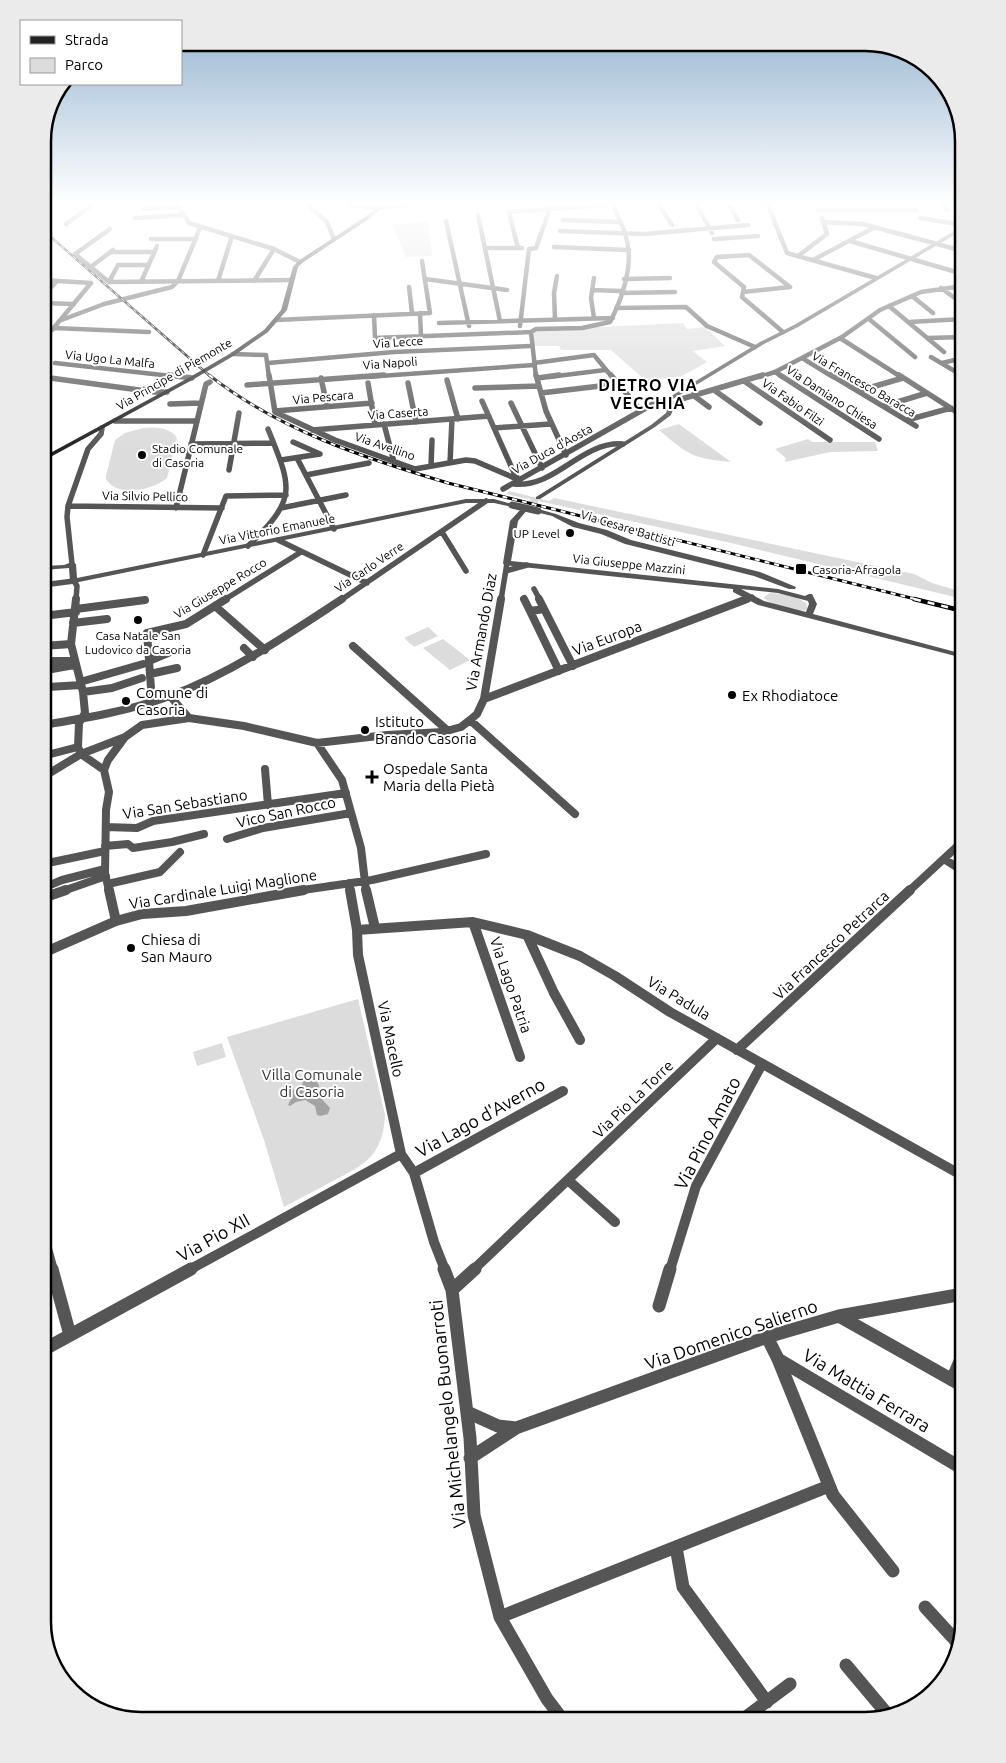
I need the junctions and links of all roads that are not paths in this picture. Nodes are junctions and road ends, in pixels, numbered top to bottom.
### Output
1 (88, 287) edge
2 (168, 287) edge
3 (290, 287) edge
4 (409, 287) dead end
5 (426, 287) edge
6 (462, 287) edge
7 (487, 287) edge
8 (524, 287) edge
9 (555, 287) edge
10 (622, 287) edge
11 (743, 287) edge
12 (790, 287) edge
13 (860, 287) edge
14 (951, 287) edge
15 (493, 288) junction
16 (941, 288) junction
17 (507, 290) dead end
18 (592, 290) joint
19 (621, 292) junction
20 (675, 292) dead end
21 (743, 295) junction
22 (912, 296) junction
23 (955, 298) edge
24 (51, 303) edge
25 (74, 304) junction
26 (889, 306) junction
27 (616, 308) junction
28 (933, 312) dead end
29 (412, 313) junction
30 (420, 313) junction
31 (374, 315) junction
32 (594, 318) junction
33 (613, 318) junction
34 (555, 319) junction
35 (869, 319) junction
36 (955, 319) edge
37 (276, 320) junction
38 (520, 320) junction
39 (59, 321) junction
40 (500, 321) junction
41 (468, 322) junction
42 (909, 322) junction
43 (439, 323) dead end
44 (51, 328) edge
45 (51, 331) edge
46 (149, 332) dead end
47 (519, 332) junction
48 (531, 332) junction
49 (781, 333) junction
50 (471, 334) junction
51 (421, 336) junction
52 (955, 337) edge
53 (840, 338) junction
54 (928, 338) junction
55 (530, 346) junction
56 (755, 347) junction
57 (944, 352) dead end
58 (233, 354) junction
59 (915, 357) dead end
60 (931, 357) dead end
61 (802, 358) junction
62 (955, 360) edge
63 (55, 363) dead end
64 (268, 363) junction
65 (942, 363) junction
66 (534, 364) junction
67 (605, 370) junction
68 (955, 371) edge
69 (775, 372) junction
70 (51, 378) edge
71 (192, 378) junction
72 (321, 378) junction
73 (538, 378) junction
74 (903, 378) junction
75 (447, 380) dead end
76 (744, 381) junction
77 (210, 382) dead end
78 (272, 382) junction
79 (368, 383) dead end
80 (408, 383) dead end
81 (617, 384) junction
82 (248, 385) dead end
83 (539, 386) junction
84 (475, 388) dead end
85 (138, 390) junction
86 (714, 390) junction
87 (858, 391) junction
88 (167, 392) junction
89 (541, 393) junction
90 (926, 393) junction
91 (147, 394) junction
92 (693, 396) junction
93 (158, 397) junction
94 (482, 401) dead end
95 (672, 401) junction
96 (372, 402) junction
97 (148, 403) junction
98 (200, 403) junction
99 (511, 403) dead end
100 (170, 404) dead end
101 (327, 406) junction
102 (884, 406) junction
103 (710, 407) dead end
104 (951, 408) junction
105 (955, 410) edge
106 (275, 411) junction
107 (641, 411) junction
108 (239, 413) dead end
109 (489, 416) junction
110 (455, 419) junction
111 (907, 420) junction
112 (115, 421) junction
113 (196, 421) junction
114 (416, 422) junction
115 (760, 423) dead end
116 (384, 424) junction
117 (550, 424) junction
118 (375, 425) junction
119 (522, 426) junction
120 (916, 426) dead end
121 (102, 428) junction
122 (494, 428) junction
123 (268, 429) dead end
124 (309, 430) junction
125 (83, 438) junction
126 (879, 439) dead end
127 (432, 440) dead end
128 (830, 440) dead end
129 (94, 441) junction
130 (292, 442) dead end
131 (273, 443) junction
132 (192, 444) junction
133 (233, 444) junction
134 (623, 444) junction
135 (566, 455) junction
136 (51, 456) edge
137 (297, 458) junction
138 (281, 460) junction
139 (394, 462) junction
140 (369, 463) dead end
141 (450, 463) junction
142 (431, 466) junction
143 (542, 468) junction
144 (229, 470) dead end
145 (306, 475) junction
146 (516, 482) junction
147 (503, 489) dead end
148 (286, 495) junction
149 (346, 495) dead end
150 (538, 498) tunnel mouth
151 (319, 500) junction
152 (486, 500) junction
153 (68, 506) junction
154 (176, 508) junction
155 (222, 508) junction
156 (281, 508) junction
157 (523, 510) tunnel mouth
158 (334, 529) junction
159 (442, 532) junction
160 (278, 540) junction
161 (248, 546) junction
162 (509, 549) junction
163 (301, 552) junction
164 (204, 555) junction
165 (531, 565) junction
166 (506, 567) junction
167 (51, 568) edge
168 (67, 569) junction
169 (466, 571) dead end
170 (764, 577) junction
171 (74, 581) junction
172 (367, 583) junction
173 (51, 584) edge
174 (721, 586) junction
175 (534, 589) dead end
176 (762, 589) junction
177 (755, 599) junction
178 (145, 600) dead end
179 (524, 600) dead end
180 (812, 600) junction
181 (216, 606) junction
182 (544, 609) junction
183 (76, 610) junction
184 (530, 611) junction
185 (51, 615) edge
186 (808, 616) junction
187 (107, 619) dead end
188 (73, 623) junction
189 (71, 644) junction
190 (51, 645) edge
191 (353, 646) dead end
192 (244, 648) dead end
193 (265, 650) junction
194 (168, 653) dead end
195 (955, 654) edge
196 (253, 657) junction
197 (51, 662) edge
198 (75, 663) junction
199 (146, 663) junction
200 (573, 666) junction
201 (177, 668) dead end
202 (52, 669) dead end
203 (559, 672) junction
204 (146, 676) junction
205 (51, 687) edge
206 (81, 687) junction
207 (170, 696) junction
208 (484, 699) junction
209 (152, 702) junction
210 (82, 718) junction
211 (190, 718) junction
212 (470, 720) junction
213 (51, 724) edge
214 (448, 731) junction
215 (125, 737) junction
216 (316, 744) junction
217 (80, 750) junction
218 (51, 755) edge
219 (265, 769) dead end
220 (104, 770) junction
221 (51, 771) edge
222 (346, 793) junction
223 (268, 805) junction
224 (351, 813) junction
225 (575, 814) dead end
226 (106, 827) junction
227 (204, 834) dead end
228 (227, 839) dead end
229 (105, 848) junction
230 (955, 849) edge
231 (180, 852) dead end
232 (486, 854) dead end
233 (944, 859) junction
234 (51, 862) edge
235 (955, 866) edge
236 (107, 877) junction
237 (364, 881) junction
238 (349, 883) junction
239 (51, 885) edge
240 (51, 895) edge
241 (116, 921) junction
242 (474, 922) junction
243 (375, 928) junction
244 (357, 930) junction
245 (527, 935) junction
246 (51, 949) edge
247 (717, 1038) junction
248 (580, 1040) dead end
249 (737, 1050) junction
250 (520, 1057) dead end
251 (762, 1064) junction
252 (563, 1091) dead end
253 (401, 1154) junction
254 (955, 1171) edge
255 (414, 1173) junction
256 (570, 1181) junction
257 (615, 1222) dead end
258 (51, 1272) edge
259 (452, 1290) junction
260 (955, 1296) edge
261 (659, 1306) dead end
262 (839, 1316) junction
263 (70, 1335) junction
264 (767, 1337) junction
265 (51, 1345) edge
266 (778, 1359) junction
267 (955, 1381) edge
268 (467, 1412) junction
269 (516, 1428) junction
270 (470, 1458) junction
271 (955, 1464) edge
272 (829, 1486) junction
273 (676, 1547) junction
274 (893, 1571) dead end
275 (925, 1607) dead end
276 (500, 1617) junction
277 (953, 1638) edge
278 (846, 1666) dead end
279 (790, 1684) dead end
280 (767, 1702) junction
281 (884, 1710) edge
282 (557, 1712) edge
283 (753, 1712) edge

1 - 25 street
2 - 39 street
3 - 37 main road, Via Principe di Piemonte
4 - 29 street
5 - 30 street
6 - 41 street
7 - 15 street
8 - 38 street
9 - 34 street
10 - 19 street
11 - 21 street
12 - 21 street
13 - 49 street, Via Duca d'Aosta
14 - 16 street
15 - 17 street
15 - 40 street
16 - 22 street
16 - 23 street
18 - 19 street
18 - 32 street
19 - 20 street
19 - 27 street
21 - 49 street
22 - 26 street
22 - 28 street
24 - 25 street
25 - 39 street
26 - 35 street
26 - 42 street
27 - 33 street
27 - 56 street
29 - 30 street
29 - 31 street
30 - 51 street
31 - 37 street
31 - 51 street
32 - 33 street
32 - 34 street
33 - 48 street
34 - 38 street
35 - 53 street
35 - 59 street
36 - 42 street
37 - 58 main road, Via Principe di Piemonte
38 - 40 street
38 - 47 street
39 - 44 street
40 - 41 street
41 - 43 street
41 - 50 street
42 - 54 street
45 - 46 street
47 - 48 street
47 - 50 street
48 - 55 street
49 - 56 street, Via Duca d'Aosta
50 - 51 street
52 - 54 street
53 - 61 street
53 - 74 street
54 - 57 street
55 - 64 street, Via Lecce
55 - 66 street
56 - 95 street, Via Duca d'Aosta
58 - 64 street
58 - 71 main road, Via Principe di Piemonte
60 - 65 street
61 - 69 street
61 - 87 street, Via Francesco Baracca
62 - 65 street
63 - 71 street, Via Ugo La Malfa
64 - 78 street
65 - 68 street
66 - 67 street
66 - 72 street, Via Napoli
66 - 73 street
67 - 73 street
67 - 81 street
69 - 76 street
69 - 126 street, Via Damiano Chiesa
70 - 85 street
71 - 88 main road, Via Principe di Piemonte
72 - 78 street, Via Napoli
72 - 101 street
73 - 83 street
74 - 87 street
74 - 90 street
75 - 110 street
76 - 86 street
76 - 128 street, Via Fabio Filzi
77 - 98 street
78 - 82 street, Via Napoli
78 - 106 street
79 - 96 street
80 - 114 street
81 - 89 street
81 - 107 street
83 - 84 street
83 - 89 street
85 - 88 street
85 - 91 street
86 - 92 street
86 - 115 street
87 - 102 street, Via Francesco Baracca
88 - 93 main road, Via Principe di Piemonte
89 - 117 street
90 - 102 street
90 - 104 street
91 - 93 street
91 - 97 street
92 - 95 street
92 - 103 street
93 - 97 main road, Via Principe di Piemonte
94 - 109 street
95 - 107 street, Via Duca d'Aosta
95 - 134 street
96 - 101 street, Via Pescara
96 - 118 street
97 - 112 main road, Via Principe di Piemonte
98 - 100 street
98 - 113 street
99 - 119 street
101 - 106 street, Via Pescara
102 - 111 street, Via Francesco Baracca
104 - 105 street
104 - 111 street
106 - 124 street, Via Avellino
107 - 135 street, Via Duca d'Aosta
108 - 133 street
109 - 110 street, Via Caserta
109 - 122 street
110 - 114 street, Via Caserta
110 - 141 street
111 - 120 street, Via Francesco Baracca
112 - 113 street
112 - 121 main road, Via Principe di Piemonte
113 - 132 street
114 - 116 street, Via Caserta
116 - 118 street, Via Caserta
116 - 139 street
117 - 119 street
117 - 135 street
118 - 124 street, Via Caserta
119 - 122 street
119 - 143 street
121 - 125 main road, Via Principe di Piemonte
121 - 129 street
122 - 146 street
123 - 131 street
124 - 139 street, Via Avellino
125 - 129 street
125 - 136 main road, Via Principe di Piemonte
127 - 142 street
129 - 153 street
130 - 137 street
131 - 133 street
131 - 138 street
132 - 133 street
132 - 154 street
133 - 144 street
134 - 146 street
134 - 150 street
135 - 143 street, Via Duca d'Aosta
137 - 138 street
137 - 145 street
138 - 148 street
139 - 142 street, Via Avellino
140 - 145 street
141 - 142 street, Via Avellino
141 - 146 street, Via Avellino
143 - 146 street, Via Duca d'Aosta
145 - 151 street
146 - 147 street, Via Duca d'Aosta
148 - 155 street
148 - 156 street
149 - 151 street
151 - 156 street
151 - 158 street
152 - 158 street, Via Vittorio Emanuele
152 - 159 street, Via Carlo Verre
152 - 170 street, Via Cesare Battisti, bridge
153 - 154 street, Via Silvio Pellico
153 - 168 street
154 - 155 street, Via Silvio Pellico
155 - 164 street
156 - 161 street
157 - 162 street, Via Armando Diaz
158 - 160 street, Via Vittorio Emanuele
159 - 169 street
159 - 172 street, Via Carlo Verre
160 - 161 street, Via Vittorio Emanuele
160 - 163 street
161 - 164 street, Via Vittorio Emanuele
162 - 165 street, Via Giuseppe Mazzini
162 - 166 street, Via Armando Diaz
163 - 172 street
163 - 181 street, Via Giuseppe Rocco
164 - 171 street, Via Vittorio Emanuele
165 - 166 street, Via Giuseppe Mazzini
165 - 174 street, Via Giuseppe Mazzini
166 - 208 street, Via Armando Diaz
167 - 168 street
168 - 171 street
168 - 171 street
170 - 176 street
170 - 180 street, Via Cesare Battisti
171 - 173 street
171 - 183 street
172 - 193 street, Via Carlo Verre
174 - 176 street, Via Giuseppe Mazzini
174 - 177 street, Via Giuseppe Mazzini
175 - 182 street
176 - 177 street
176 - 180 street, Via Giuseppe Mazzini
177 - 186 street, Via Giuseppe Mazzini
177 - 200 street, Via Europa
178 - 183 street
179 - 184 street
180 - 186 street
181 - 193 street
181 - 199 street, Via Giuseppe Rocco
182 - 184 street
182 - 200 street
183 - 185 street
183 - 188 street
184 - 203 street
186 - 195 street, Via Giuseppe Mazzini
187 - 188 street
188 - 189 street
189 - 190 street
189 - 198 street
191 - 214 street
192 - 196 street
193 - 196 street, Via Carlo Verre
194 - 199 street
196 - 207 street, Via Carlo Verre
197 - 198 street
198 - 202 street
198 - 206 street
199 - 204 street
199 - 206 street
200 - 203 street, Via Europa
201 - 204 street
203 - 208 street, Via Europa
204 - 206 street
204 - 209 street
205 - 206 street
206 - 210 street
207 - 209 street, Via Carlo Verre
207 - 211 street
208 - 212 street, Via Armando Diaz
209 - 210 street, Via Carlo Verre
210 - 213 street, Via Carlo Verre
210 - 217 street
211 - 215 street
211 - 216 street
212 - 214 street, Via Armando Diaz
212 - 225 street
214 - 216 street, Via Armando Diaz
215 - 217 street
215 - 220 street
216 - 222 street
217 - 218 street
217 - 220 street
217 - 221 street
219 - 223 street, Via San Sebastiano
220 - 226 street
222 - 223 street, Via San Sebastiano
222 - 224 street
223 - 226 street, Via San Sebastiano
224 - 228 street, Vico San Rocco
224 - 237 street
226 - 229 street
227 - 229 street
229 - 234 street
229 - 236 street
230 - 233 street, Via Francesco Petrarca
231 - 236 street
232 - 237 street, Via Cardinale Luigi Maglione
233 - 235 street
233 - 249 street, Via Francesco Petrarca
236 - 239 street
236 - 240 street
236 - 241 street
237 - 238 street, Via Cardinale Luigi Maglione
237 - 243 street
238 - 241 street, Via Cardinale Luigi Maglione
238 - 244 street, Via Macello
241 - 246 street, Via Cardinale Luigi Maglione
242 - 243 street, Via Padula
242 - 245 street, Via Padula
242 - 250 street, Via Lago Patria
243 - 244 street, Via Padula
244 - 253 street, Via Macello
245 - 247 street, Via Padula
245 - 248 street
247 - 249 street, Via Padula
247 - 256 street, Via Pio La Torre
249 - 251 street, Via Padula
251 - 254 street, Via Padula
251 - 261 street, Via Pino Amato
252 - 255 street, Via Lago d'Averno
253 - 255 street, Via Michelangelo Buonarroti
253 - 263 street, Via Pio XII
255 - 259 street, Via Michelangelo Buonarroti
256 - 257 street
256 - 259 street, Via Pio La Torre
258 - 263 street
259 - 268 street, Via Michelangelo Buonarroti
260 - 262 street, Via Domenico Salierno
262 - 264 street, Via Domenico Salierno
262 - 267 street
263 - 265 street, Via Pio XII
264 - 266 street, Via Mattia Ferrara
264 - 269 street, Via Domenico Salierno
266 - 271 street, Via Mattia Ferrara
266 - 272 street, Via Mattia Ferrara
268 - 269 street
268 - 270 street, Via Michelangelo Buonarroti
269 - 270 street, Via Domenico Salierno
270 - 276 street, Via Michelangelo Buonarroti
272 - 273 street
272 - 274 street, Via Mattia Ferrara
273 - 276 street
273 - 280 street
275 - 277 street
276 - 282 street, Via Michelangelo Buonarroti
278 - 281 street
279 - 280 street
280 - 283 street

